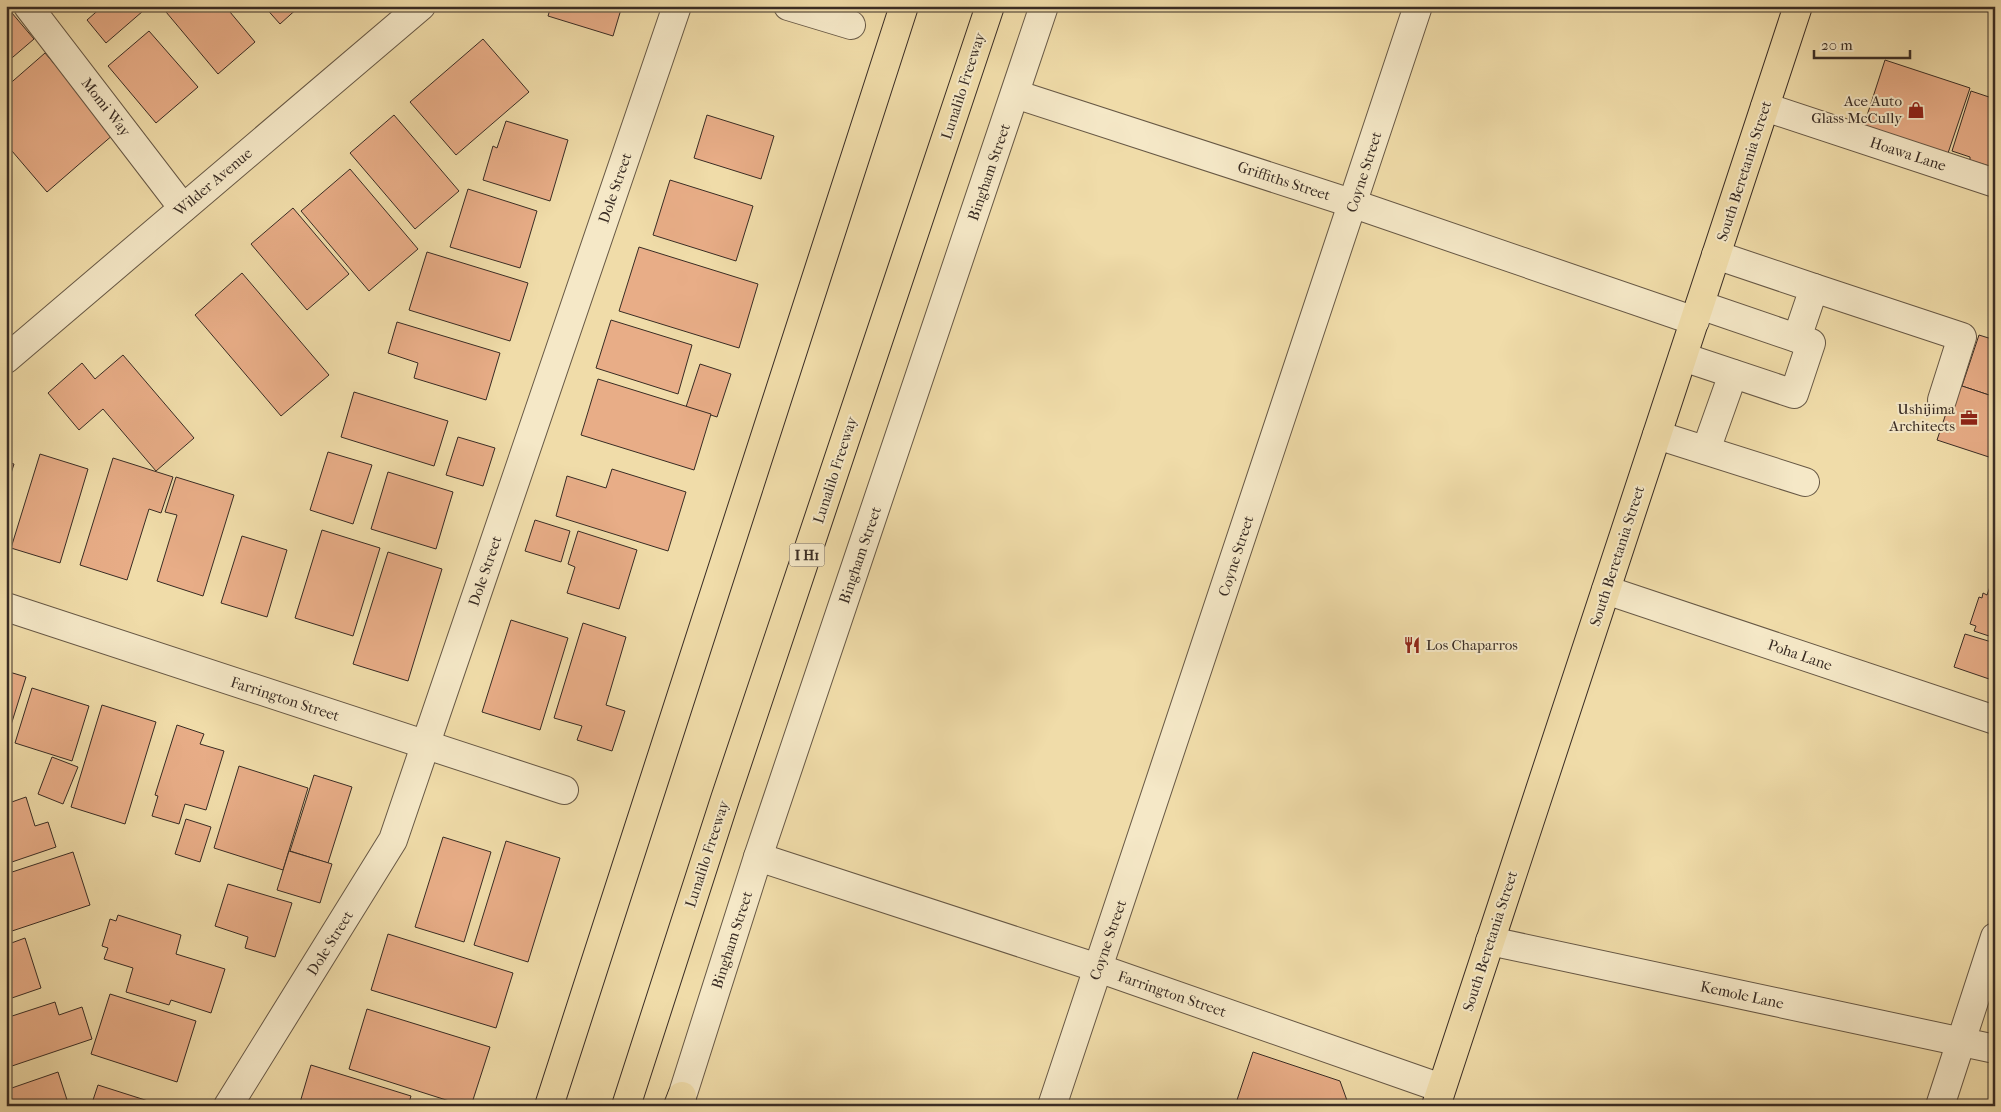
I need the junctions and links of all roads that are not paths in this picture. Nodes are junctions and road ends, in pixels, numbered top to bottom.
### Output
1 (28, 6) edge
2 (421, 6) edge
3 (677, 6) edge
4 (788, 6) edge
5 (904, 6) edge
6 (990, 6) edge
7 (1044, 6) edge
8 (1418, 6) edge
9 (1798, 6) edge
10 (850, 25) dead end
11 (1015, 94) junction
12 (1765, 107) junction
13 (1995, 183) edge
14 (1354, 204) junction
15 (183, 208) junction
16 (1716, 255) junction
17 (1814, 288) junction
18 (1697, 313) junction
19 (1797, 338) junction
20 (1683, 357) junction
21 (6, 359) edge
22 (1733, 374) junction
23 (1942, 400) dead end
24 (1657, 435) junction
25 (1706, 450) junction
26 (1805, 482) dead end
27 (1606, 590) junction
28 (6, 606) edge
29 (1995, 720) edge
30 (426, 745) junction
31 (564, 790) dead end
32 (758, 858) junction
33 (1995, 937) edge
34 (1490, 941) junction
35 (1098, 968) junction
36 (1961, 1042) junction
37 (1995, 1049) edge
38 (1439, 1097) edge
39 (680, 1102) edge
40 (228, 1106) edge
41 (549, 1106) edge
42 (626, 1106) edge
43 (1052, 1106) edge
44 (1940, 1106) edge

1 - 15 street, Momi Way
2 - 15 street, Wilder Avenue
3 - 30 street, Dole Street
4 - 10 street
5 - 41 main road
6 - 42 main road, Lunalilo Freeway / I H1
7 - 11 street, Bingham Street
8 - 14 street, Coyne Street
9 - 12 main road, South Beretania Street
11 - 14 street, Griffiths Street
11 - 32 street, Bingham Street
12 - 13 street, Hoawa Lane
12 - 16 main road, South Beretania Street
14 - 18 street, Griffiths Street
14 - 35 street, Coyne Street
15 - 21 street, Wilder Avenue
16 - 17 street
16 - 18 main road, South Beretania Street
17 - 19 street
17 - 23 street
18 - 19 street, Griffiths Street
18 - 20 main road, South Beretania Street
19 - 22 street
20 - 22 street
20 - 24 main road, South Beretania Street
22 - 25 street
24 - 25 street
24 - 27 main road, South Beretania Street
25 - 26 street
27 - 29 street, Poha Lane
27 - 34 main road, South Beretania Street
28 - 30 street, Farrington Street
30 - 31 street, Farrington Street
30 - 40 street, Dole Street
32 - 35 street, Farrington Street
32 - 39 street, Bingham Street
33 - 36 street
34 - 36 street, Kemole Lane
34 - 38 main road, South Beretania Street
35 - 38 street, Farrington Street
35 - 43 street, Coyne Street
36 - 37 street, Kemole Lane
36 - 44 street

